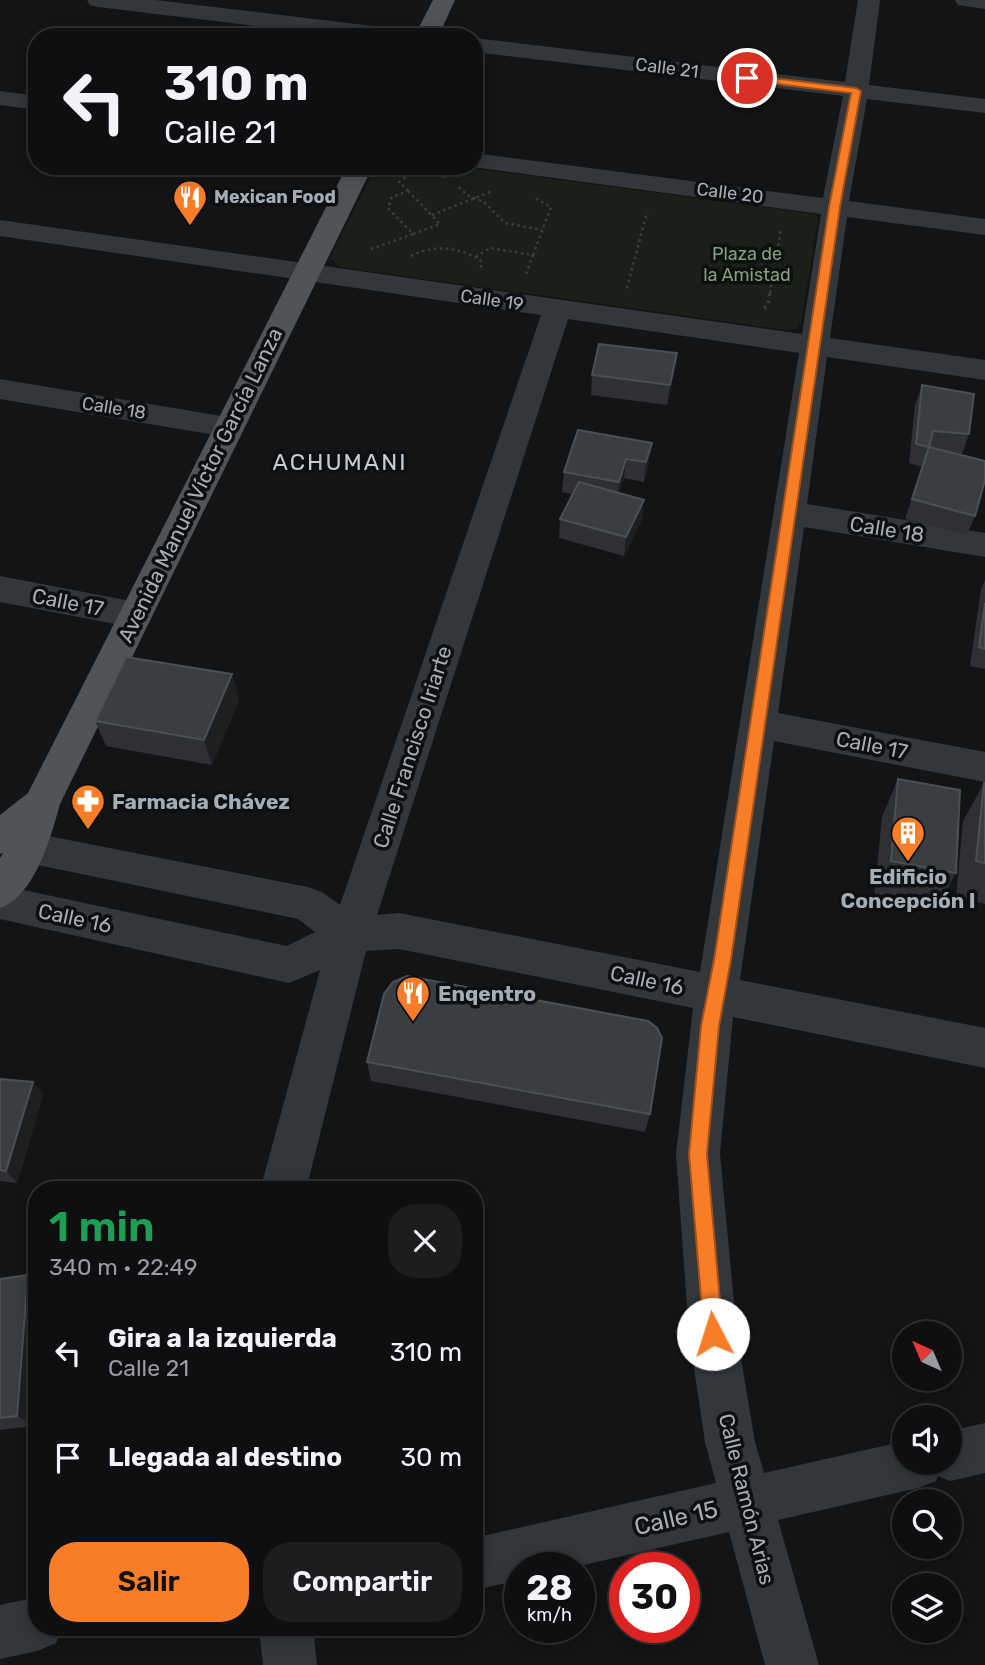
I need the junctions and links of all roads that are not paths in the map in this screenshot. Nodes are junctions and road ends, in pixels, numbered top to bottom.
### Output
1 (98, 0) edge
2 (444, 0) edge
3 (869, 0) edge
4 (966, 0) edge
5 (985, 2) edge
6 (331, 28) edge
7 (430, 28) edge
8 (483, 46) edge
9 (856, 91) junction
10 (0, 98) edge
11 (28, 102) edge
12 (985, 106) edge
13 (483, 167) edge
14 (355, 175) edge
15 (835, 207) junction
16 (985, 226) edge
17 (0, 228) edge
18 (305, 273) junction
19 (557, 309) junction
20 (815, 346) junction
21 (985, 370) edge
22 (0, 389) edge
23 (227, 427) junction
24 (789, 513) junction
25 (985, 545) edge
26 (0, 589) edge
27 (136, 614) junction
28 (758, 724) junction
29 (985, 767) edge
30 (9, 843) edge
31 (0, 891) edge
32 (0, 902) edge
33 (350, 935) junction
34 (716, 995) junction
35 (985, 1048) edge
36 (285, 1181) edge
37 (985, 1448) edge
38 (962, 1453) edge
39 (892, 1469) edge
40 (745, 1502) junction
41 (483, 1562) edge
42 (28, 1626) edge
43 (0, 1632) edge
44 (287, 1636) edge
45 (290, 1665) edge
46 (792, 1665) edge

1 - 6 street
2 - 7 main road
3 - 9 street, Calle Ramón Arias
4 - 5 street
8 - 9 street, Calle 21
9 - 12 street, Calle 21
9 - 15 street, Calle Ramón Arias
10 - 11 street
13 - 15 street, Calle 20
14 - 18 main road, Avenida Manuel Víctor García Lanza
15 - 16 street, Calle 20
15 - 20 street, Calle Ramón Arias
17 - 18 street, Calle 19
18 - 19 street, Calle 19
18 - 23 main road, Avenida Manuel Víctor García Lanza
19 - 20 street, Calle 19
19 - 33 street, Calle Francisco Iriarte
20 - 21 street, Calle 19
20 - 24 street, Calle Ramón Arias
22 - 23 street, Calle 18
23 - 27 main road, Avenida Manuel Víctor García Lanza
24 - 25 street, Calle 18
24 - 28 street, Calle Ramón Arias
26 - 27 street, Calle 17
27 - 30 main road, Avenida Manuel Víctor García Lanza
28 - 29 street, Calle 17
28 - 34 street, Calle Ramón Arias
30 - 31 main road, Avenida Manuel Víctor García Lanza
30 - 33 street
32 - 33 street, Calle 16
33 - 34 street, Calle 16
33 - 36 street, Calle Francisco Iriarte
34 - 35 street, Calle 16
34 - 40 street, Calle Ramón Arias
37 - 38 street
39 - 40 street, Calle 15
40 - 41 street, Calle 15
40 - 46 street, Calle Ramón Arias
42 - 43 street
44 - 45 street

